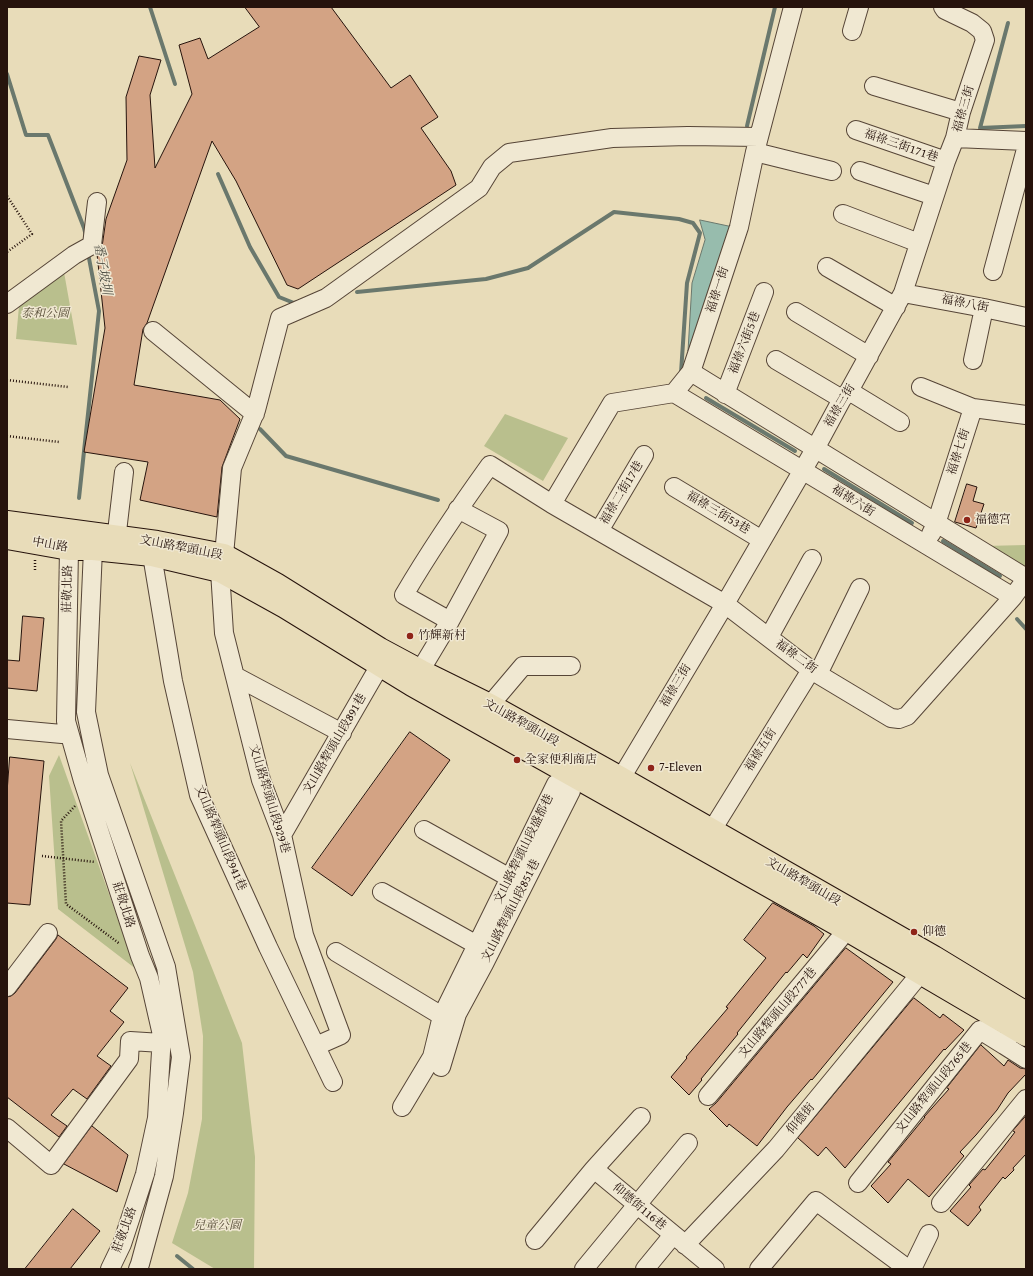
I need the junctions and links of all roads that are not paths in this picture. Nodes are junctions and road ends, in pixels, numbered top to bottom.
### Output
1 (793, 7) edge
2 (859, 7) edge
3 (943, 7) edge
4 (852, 30) dead end
5 (874, 86) dead end
6 (961, 112) junction
7 (856, 130) dead end
8 (955, 138) junction
9 (1026, 141) edge
10 (757, 145) junction
11 (1026, 148) edge
12 (946, 161) junction
13 (832, 171) dead end
14 (860, 171) dead end
15 (934, 196) junction
16 (97, 202) dead end
17 (844, 214) dead end
18 (919, 243) junction
19 (827, 267) dead end
20 (993, 271) dead end
21 (764, 292) dead end
22 (899, 300) junction
23 (7, 304) edge
24 (984, 308) junction
25 (796, 312) dead end
26 (1026, 317) edge
27 (153, 331) dead end
28 (869, 356) junction
29 (776, 360) dead end
30 (973, 360) dead end
31 (691, 372) junction
32 (921, 387) dead end
33 (674, 393) junction
34 (725, 394) junction
35 (846, 395) junction
36 (973, 408) junction
37 (255, 414) junction
38 (1026, 415) edge
39 (900, 422) dead end
40 (815, 449) junction
41 (644, 455) dead end
42 (803, 470) junction
43 (124, 472) dead end
44 (674, 487) dead end
45 (552, 504) junction
46 (458, 509) junction
47 (7, 522) edge
48 (936, 524) junction
49 (599, 531) junction
50 (7, 538) edge
51 (74, 540) junction
52 (762, 540) junction
53 (116, 544) junction
54 (925, 545) junction
55 (93, 549) junction
56 (152, 556) junction
57 (812, 559) dead end
58 (222, 563) junction
59 (1026, 578) edge
60 (860, 588) dead end
61 (1013, 597) junction
62 (725, 604) junction
63 (450, 621) junction
64 (769, 637) junction
65 (384, 660) junction
66 (571, 666) dead end
67 (814, 672) junction
68 (235, 676) junction
69 (416, 678) junction
70 (484, 714) junction
71 (7, 729) edge
72 (342, 733) junction
73 (62, 734) dead end
74 (577, 766) junction
75 (616, 787) junction
76 (424, 830) dead end
77 (712, 830) junction
78 (282, 835) junction
79 (510, 878) junction
80 (382, 892) dead end
81 (847, 930) junction
82 (48, 933) dead end
83 (477, 945) junction
84 (336, 952) dead end
85 (928, 965) junction
86 (7, 987) edge
87 (442, 1016) junction
88 (1018, 1030) edge
89 (162, 1043) junction
90 (316, 1046) junction
91 (1026, 1059) edge
92 (441, 1067) dead end
93 (333, 1082) dead end
94 (708, 1096) dead end
95 (1026, 1099) edge
96 (402, 1107) dead end
97 (641, 1117) dead end
98 (7, 1128) edge
99 (688, 1143) dead end
100 (594, 1169) junction
101 (858, 1183) dead end
102 (940, 1203) dead end
103 (636, 1205) junction
104 (929, 1234) dead end
105 (535, 1240) dead end
106 (679, 1240) junction
107 (142, 1267) edge
108 (110, 1269) edge
109 (584, 1269) edge
110 (645, 1269) edge
111 (714, 1269) edge
112 (758, 1269) edge
113 (908, 1269) edge
114 (912, 1269) edge

1 - 10 street, 福祿一街
2 - 4 street
3 - 6 street, 福祿三街
5 - 6 street
6 - 8 street, 福祿三街
7 - 12 street, 福祿三街171巷
8 - 9 street
8 - 12 street, 福祿三街
10 - 13 street
10 - 31 street, 福祿一街
10 - 37 street, 文山路犂頭山段929巷
11 - 20 street
12 - 15 street, 福祿三街
14 - 15 street
15 - 18 street, 福祿三街
16 - 23 street
17 - 18 street
18 - 22 street, 福祿三街
19 - 22 street, 福祿八街
21 - 34 street, 福祿六街5巷
22 - 24 street, 福祿八街
22 - 28 street, 福祿三街
24 - 26 street, 福祿八街
24 - 30 street
25 - 28 street
27 - 37 street
28 - 35 street, 福祿三街
29 - 35 street
31 - 33 street, 福祿一街
31 - 34 street, 福祿六街
32 - 36 street
33 - 42 street, 福祿六街
33 - 45 street
34 - 40 street, 福祿六街
35 - 39 street
35 - 40 street, 福祿三街
36 - 38 street
36 - 48 street, 福祿七街
37 - 58 street, 文山路犂頭山段929巷
40 - 42 street, 福祿三街
40 - 48 street, 福祿六街
41 - 49 street, 福祿二街17巷
42 - 52 street, 福祿三街
42 - 54 street, 福祿六街
43 - 53 street
44 - 52 street, 福祿三街53巷
45 - 46 street, 福祿二街
45 - 49 street, 福祿二街
46 - 63 street
46 - 63 street
47 - 51 main road, 中山路
48 - 54 street, 福祿七街
48 - 59 street, 福祿六街
49 - 62 street, 福祿二街
50 - 51 main road, 中山路
51 - 53 main road, 文山路犂頭山段
51 - 55 main road, 中山路
51 - 89 street, 莊敬北路
52 - 62 street, 福祿三街
53 - 55 main road, 文山路犂頭山段
53 - 56 main road, 文山路犂頭山段
53 - 58 main road, 文山路犂頭山段
54 - 61 street, 福祿六街
55 - 107 street, 莊敬北路
56 - 58 main road, 文山路犂頭山段
56 - 90 street, 文山路犂頭山段941巷
57 - 64 street
58 - 65 main road, 文山路犂頭山段
58 - 68 street, 文山路犂頭山段929巷
59 - 61 street, 福祿六街
60 - 67 street, 福祿五街
61 - 67 street, 福祿二街
62 - 64 street, 福祿二街
62 - 75 street, 福祿三街
63 - 69 street
64 - 67 street, 福祿二街
65 - 69 main road, 文山路犂頭山段
65 - 72 street, 文山路犂頭山段891巷
66 - 70 street
67 - 77 street, 福祿五街
68 - 72 street
68 - 78 street, 文山路犂頭山段929巷
69 - 70 main road, 文山路犂頭山段
70 - 74 main road, 文山路犂頭山段
71 - 73 street
72 - 78 street, 文山路犂頭山段891巷
74 - 75 main road, 文山路犂頭山段
74 - 79 street, 文山路犂頭山段盛都巷
74 - 92 street, 文山路犂頭山段851巷
75 - 77 main road, 文山路犂頭山段
75 - 81 main road, 文山路犂頭山段
76 - 79 street
77 - 85 main road, 文山路犂頭山段
78 - 90 street, 文山路犂頭山段929巷
79 - 83 street, 文山路犂頭山段盛都巷
80 - 83 street
81 - 85 main road, 文山路犂頭山段
81 - 94 street, 文山路犂頭山段777巷
82 - 86 street
83 - 87 street, 文山路犂頭山段盛都巷
84 - 87 street
85 - 88 main road, 文山路犂頭山段
85 - 106 street, 仰德街
87 - 96 street, 文山路犂頭山段盛都巷
88 - 91 street
88 - 101 street, 文山路犂頭山段765巷
89 - 98 street
89 - 108 street, 莊敬北路
90 - 93 street, 文山路犂頭山段941巷
95 - 102 street
97 - 100 street
99 - 103 street
100 - 103 street, 仰德街116巷
100 - 105 street
103 - 106 street, 仰德街116巷
103 - 109 street
104 - 114 street
106 - 110 street, 仰德街
106 - 111 street
112 - 113 street

